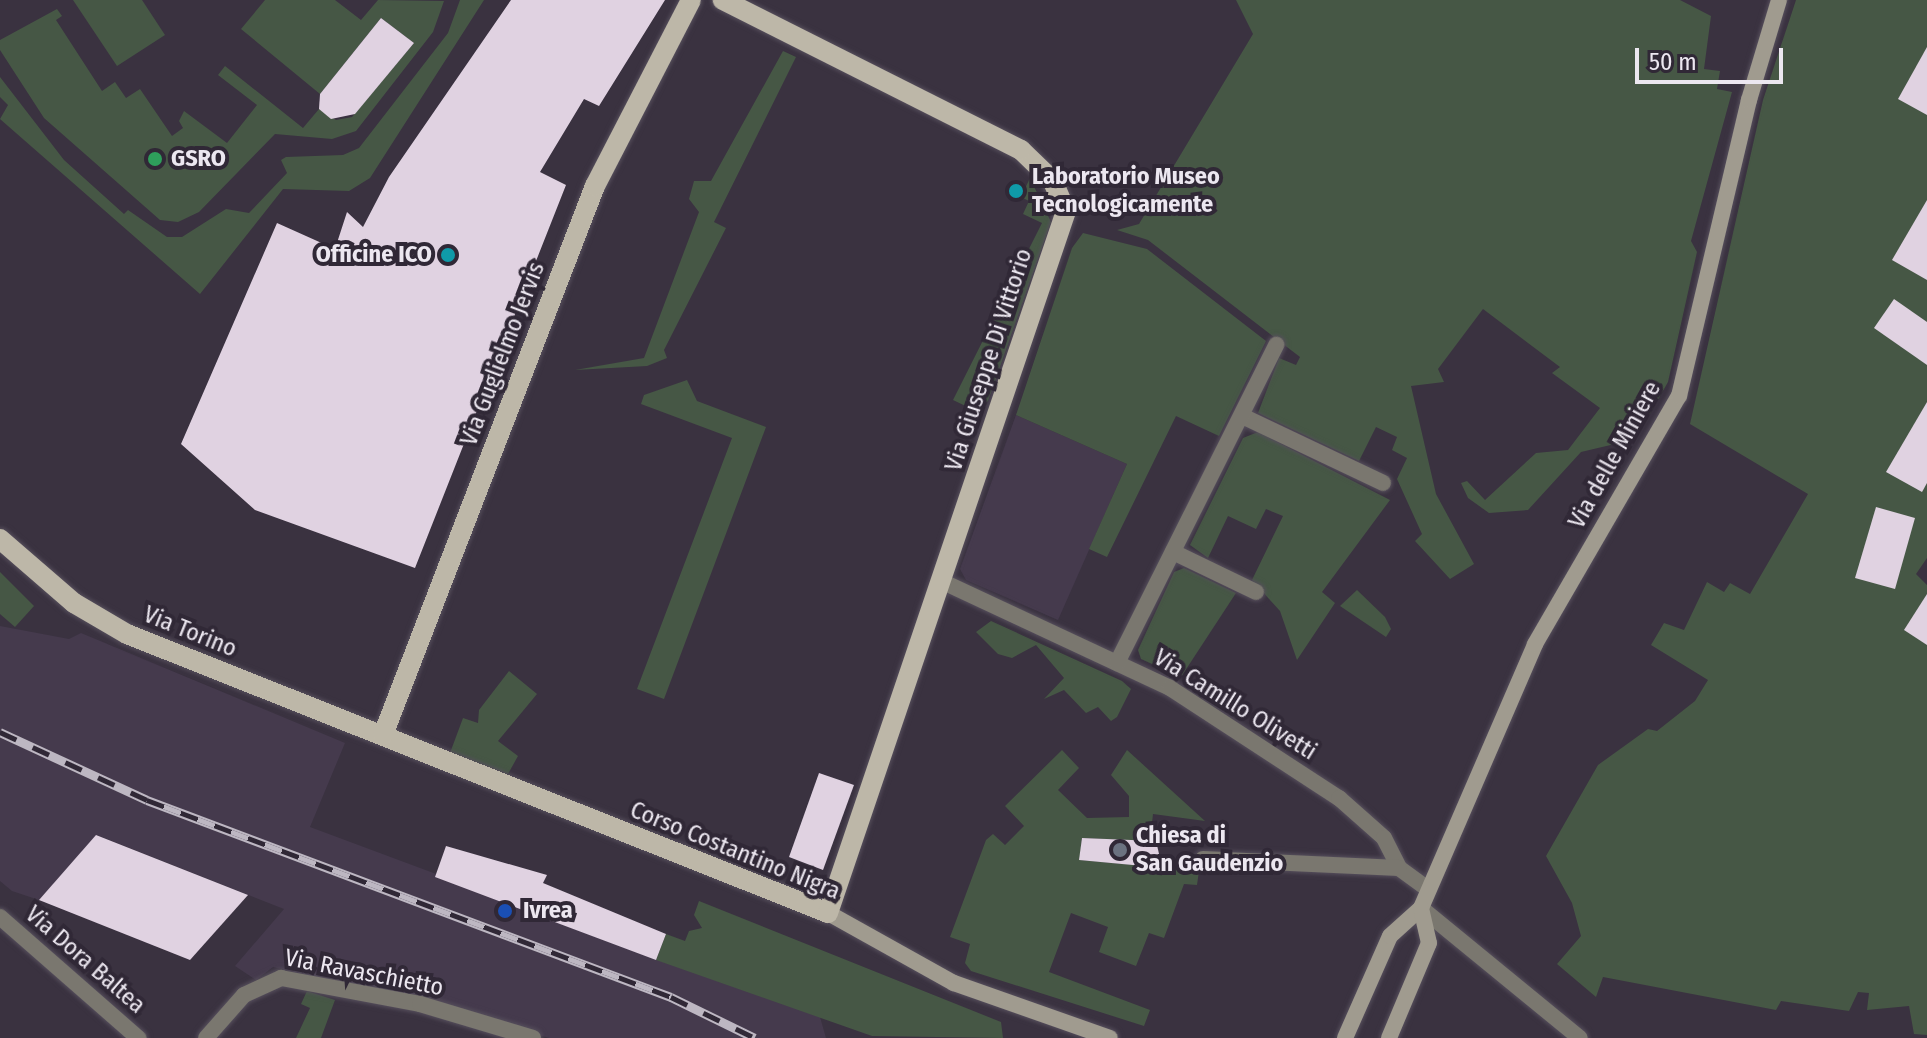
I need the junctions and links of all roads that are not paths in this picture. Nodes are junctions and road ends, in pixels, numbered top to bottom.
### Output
1 (691, 0) edge
2 (723, 0) edge
3 (1779, 0) edge
4 (1276, 345) dead end
5 (1242, 416) junction
6 (1383, 483) dead end
7 (0, 539) edge
8 (1173, 552) junction
9 (943, 582) junction
10 (1256, 592) dead end
11 (1117, 663) junction
12 (383, 735) junction
13 (1203, 859) dead end
14 (1399, 868) junction
15 (1428, 889) junction
16 (1421, 908) junction
17 (828, 913) junction
18 (0, 917) edge
19 (138, 1038) edge
20 (206, 1038) edge
21 (533, 1038) edge
22 (1110, 1038) edge
23 (1345, 1038) edge
24 (1389, 1038) edge
25 (1580, 1038) edge

1 - 12 main road, Via Guglielmo Jervis
2 - 9 main road, Via Giuseppe Di Vittorio
3 - 15 street, Via delle Miniere
4 - 5 street
5 - 6 street
5 - 8 street
7 - 12 main road, Via Torino
8 - 10 street
8 - 11 street
9 - 11 street, Via Camillo Olivetti
9 - 17 main road, Via Giuseppe Di Vittorio
11 - 14 street, Via Camillo Olivetti
12 - 17 main road, Corso Costantino Nigra
13 - 14 street
14 - 15 street, Via Camillo Olivetti
15 - 16 street, Via delle Miniere
16 - 23 street, Via delle Miniere
16 - 24 street, Via delle Miniere
16 - 25 street
17 - 22 street, Corso Costantino Nigra
18 - 19 street, Via Dora Baltea
20 - 21 street, Via Ravaschietto

